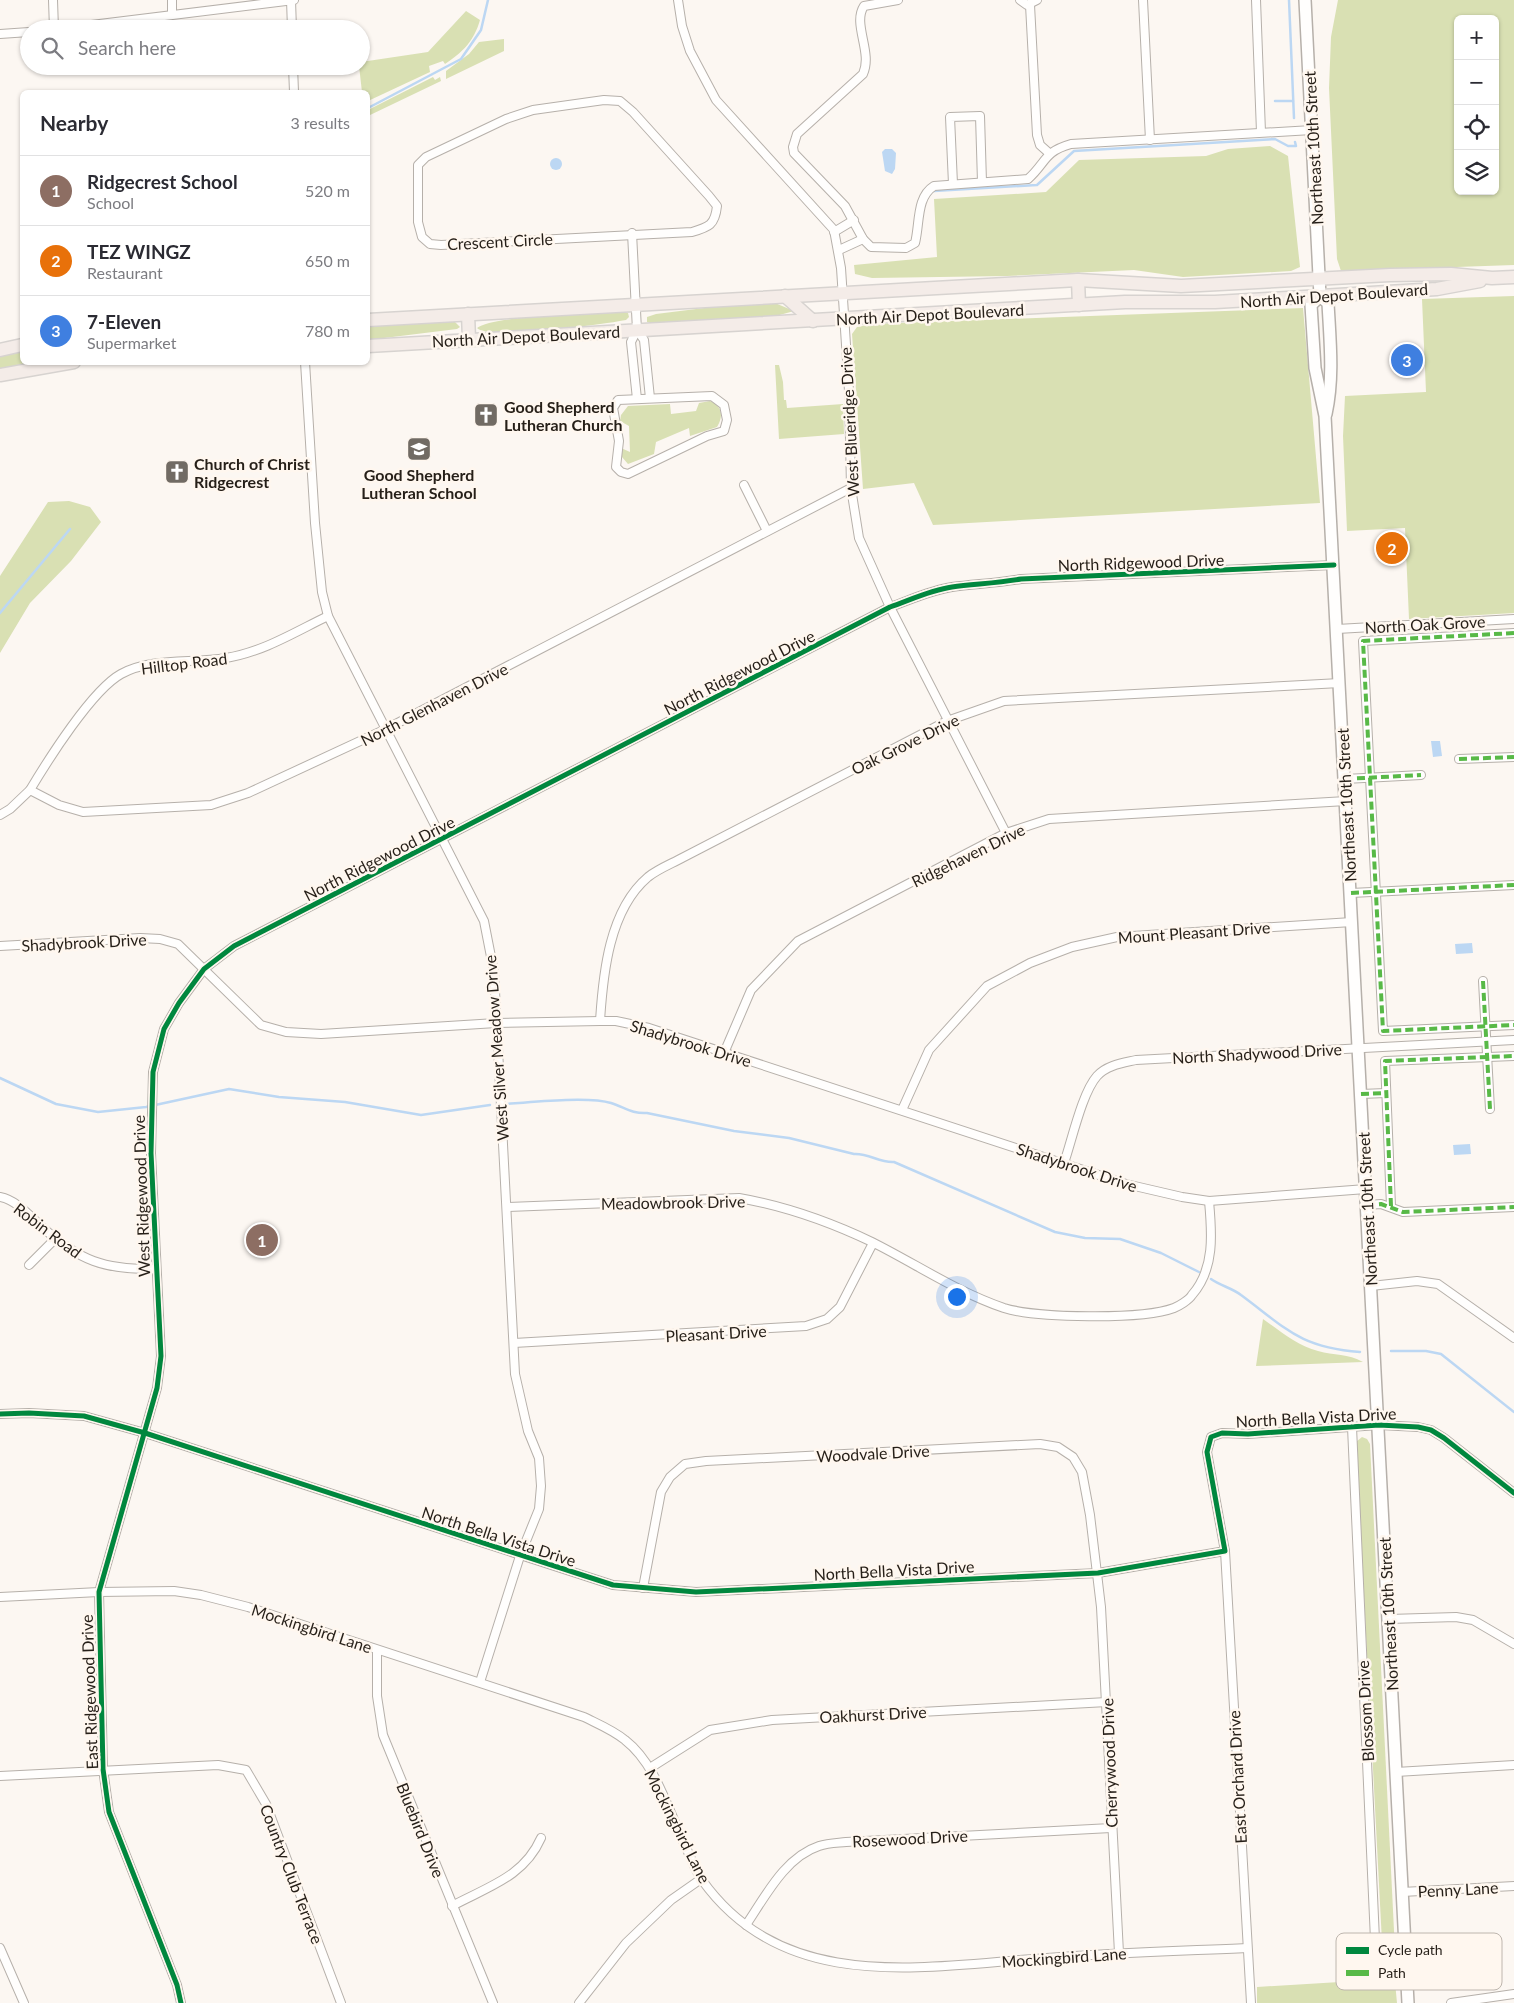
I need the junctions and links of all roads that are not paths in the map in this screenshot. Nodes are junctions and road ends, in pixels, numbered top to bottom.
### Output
1 (53, 0) edge
2 (172, 0) edge
3 (292, 0) edge
4 (678, 0) edge
5 (898, 0) edge
6 (1020, 0) edge
7 (1037, 0) edge
8 (1143, 0) edge
9 (1256, 0) edge
10 (1305, 0) edge
11 (1030, 5) junction
12 (172, 14) junction
13 (54, 20) edge
14 (127, 20) edge
15 (292, 20) edge
16 (20, 33) edge
17 (0, 34) edge
18 (293, 75) edge
19 (294, 90) edge
20 (1312, 130) junction
21 (1262, 132) junction
22 (1150, 140) junction
23 (1049, 153) junction
24 (982, 182) junction
25 (953, 184) junction
26 (854, 220) junction
27 (834, 232) junction
28 (632, 234) junction
29 (863, 238) junction
30 (839, 250) junction
31 (1514, 277) edge
32 (1319, 278) junction
33 (1492, 278) junction
34 (1078, 280) junction
35 (842, 293) junction
36 (785, 296) junction
37 (1320, 296) junction
38 (636, 304) junction
39 (1079, 305) junction
40 (468, 314) junction
41 (843, 318) junction
42 (370, 320) edge
43 (813, 321) junction
44 (637, 330) junction
45 (469, 339) junction
46 (20, 345) edge
47 (370, 346) edge
48 (0, 350) edge
49 (57, 365) edge
50 (305, 365) edge
51 (0, 375) edge
52 (637, 398) junction
53 (650, 398) junction
54 (1325, 416) junction
55 (744, 486) dead end
56 (851, 488) junction
57 (767, 531) junction
58 (1334, 565) junction
59 (890, 608) junction
60 (328, 616) junction
61 (1514, 619) edge
62 (1337, 629) junction
63 (1514, 633) edge
64 (1340, 683) junction
65 (947, 721) junction
66 (386, 730) junction
67 (1514, 757) edge
68 (1459, 759) dead end
69 (1421, 775) dead end
70 (1345, 778) junction
71 (1369, 778) junction
72 (30, 790) junction
73 (1346, 800) junction
74 (0, 815) edge
75 (1006, 833) junction
76 (443, 839) junction
77 (1514, 885) edge
78 (1376, 892) junction
79 (1350, 893) junction
80 (1352, 922) junction
81 (0, 946) edge
82 (204, 969) junction
83 (1483, 981) dead end
84 (600, 1021) junction
85 (496, 1023) junction
86 (1514, 1025) edge
87 (1485, 1026) junction
88 (1514, 1040) edge
89 (1486, 1041) junction
90 (1359, 1048) junction
91 (724, 1053) junction
92 (1514, 1056) edge
93 (1487, 1057) junction
94 (1361, 1094) junction
95 (1386, 1094) junction
96 (902, 1110) junction
97 (1490, 1110) dead end
98 (1064, 1163) junction
99 (1366, 1189) junction
100 (0, 1196) edge
101 (1209, 1201) junction
102 (1367, 1205) junction
103 (1391, 1206) junction
104 (506, 1207) junction
105 (1514, 1207) edge
106 (55, 1239) junction
107 (873, 1243) junction
108 (29, 1265) dead end
109 (156, 1269) junction
110 (1371, 1286) junction
111 (1514, 1338) edge
112 (514, 1343) junction
113 (0, 1414) edge
114 (1378, 1425) junction
115 (1352, 1426) junction
116 (145, 1433) junction
117 (1514, 1493) edge
118 (1225, 1551) junction
119 (520, 1556) junction
120 (1098, 1572) junction
121 (643, 1588) junction
122 (99, 1592) junction
123 (0, 1597) edge
124 (1389, 1619) junction
125 (1514, 1644) edge
126 (377, 1650) junction
127 (480, 1682) junction
128 (1107, 1702) junction
129 (1514, 1764) edge
130 (650, 1768) junction
131 (103, 1770) junction
132 (1396, 1772) junction
133 (0, 1776) edge
134 (1111, 1828) junction
135 (541, 1838) dead end
136 (701, 1879) junction
137 (1514, 1886) edge
138 (1402, 1892) junction
139 (452, 1906) junction
140 (746, 1924) junction
141 (1375, 1933) edge
142 (1404, 1933) edge
143 (0, 1948) edge
144 (1247, 1948) junction
145 (1119, 1953) junction
146 (1407, 1990) edge
147 (1514, 1994) edge
148 (24, 2003) edge
149 (180, 2003) edge
150 (341, 2003) edge
151 (493, 2003) edge
152 (579, 2003) edge
153 (1251, 2003) edge
154 (1408, 2003) edge
155 (1451, 2003) edge

1 - 13 street
2 - 12 street
3 - 12 street
3 - 15 street
4 - 27 street, West Blueridge Drive
5 - 26 street
6 - 11 street
7 - 11 street
8 - 22 street
9 - 21 street
10 - 20 main road, Northeast 10th Street
11 - 23 street
12 - 14 street
16 - 17 street
18 - 19 street
20 - 21 street
20 - 32 main road, Northeast 10th Street
21 - 22 street
22 - 23 street
23 - 24 street
24 - 25 street
24 - 25 street
25 - 29 street
26 - 27 street
26 - 29 street
27 - 30 street, West Blueridge Drive
28 - 28 street, Crescent Circle
28 - 38 street
29 - 30 street
30 - 35 street, West Blueridge Drive
31 - 33 main road, North Air Depot Boulevard
32 - 33 main road, North Air Depot Boulevard
32 - 34 main road, North Air Depot Boulevard
32 - 37 main road, Northeast 10th Street
33 - 37 main road, North Air Depot Boulevard
34 - 35 main road, North Air Depot Boulevard
34 - 39 main road
35 - 36 main road, North Air Depot Boulevard
35 - 41 street, West Blueridge Drive
36 - 38 main road, North Air Depot Boulevard
36 - 43 main road
37 - 39 main road, North Air Depot Boulevard
37 - 54 main road, Northeast 10th Street
37 - 54 main road, Northeast 10th Street
38 - 40 main road, North Air Depot Boulevard
38 - 44 street
39 - 41 main road, North Air Depot Boulevard
40 - 42 main road, North Air Depot Boulevard
40 - 45 main road
41 - 43 main road, North Air Depot Boulevard
41 - 56 street, West Blueridge Drive
43 - 44 main road, North Air Depot Boulevard
44 - 45 main road, North Air Depot Boulevard
44 - 52 street
44 - 53 street
45 - 47 main road, North Air Depot Boulevard
46 - 48 main road
49 - 51 main road
50 - 60 street, West Silver Meadow Drive
52 - 53 street
52 - 53 street
54 - 58 main road, Northeast 10th Street
55 - 57 street
56 - 57 street, North Glenhaven Drive
56 - 59 street, West Blueridge Drive
57 - 66 street, North Glenhaven Drive
58 - 59 street, North Ridgewood Drive
58 - 62 main road, Northeast 10th Street
59 - 65 street, West Blueridge Drive
59 - 76 street, North Ridgewood Drive
60 - 66 street, West Silver Meadow Drive
60 - 72 street, Hilltop Road
61 - 62 street, North Oak Grove
62 - 64 main road, Northeast 10th Street
63 - 71 street
64 - 65 street, Oak Grove Drive
64 - 70 main road, Northeast 10th Street
65 - 75 street, West Blueridge Drive
65 - 84 street, Oak Grove Drive
66 - 72 street, North Glenhaven Drive
66 - 76 street, West Silver Meadow Drive
67 - 68 street
69 - 71 street
70 - 71 street
70 - 73 main road, Northeast 10th Street
71 - 78 street
72 - 74 street
73 - 75 street, Ridgehaven Drive
73 - 79 main road, Northeast 10th Street
75 - 91 street, Ridgehaven Drive
76 - 82 street, North Ridgewood Drive
76 - 85 street, West Silver Meadow Drive
77 - 78 street
78 - 79 street
78 - 87 street
79 - 80 main road, Northeast 10th Street
80 - 90 main road, Northeast 10th Street
80 - 96 street, Mount Pleasant Drive
81 - 82 street, Shadybrook Drive
82 - 85 street, Shadybrook Drive
82 - 109 street, West Ridgewood Drive
83 - 87 street
84 - 85 street, Shadybrook Drive
84 - 91 street, Shadybrook Drive
85 - 104 street, West Silver Meadow Drive
86 - 87 street
87 - 89 street
88 - 89 street, North Shadywood Drive
89 - 90 street, North Shadywood Drive
89 - 93 street
90 - 94 main road, Northeast 10th Street
90 - 98 street, North Shadywood Drive
91 - 96 street, Shadybrook Drive
92 - 93 street
93 - 95 street
93 - 97 street
94 - 95 street
94 - 99 main road, Northeast 10th Street
95 - 103 street
96 - 98 street, Shadybrook Drive
98 - 101 street, Shadybrook Drive
99 - 101 street, Shadybrook Drive
99 - 102 main road, Northeast 10th Street
100 - 106 street, Robin Road
101 - 107 street, Meadowbrook Drive
102 - 103 street
102 - 110 main road, Northeast 10th Street
103 - 105 street
104 - 107 street, Meadowbrook Drive
104 - 112 street, West Silver Meadow Drive
106 - 108 street
106 - 109 street, Robin Road
107 - 112 street, Pleasant Drive
109 - 116 street, West Ridgewood Drive
110 - 111 street
110 - 114 main road, Northeast 10th Street
112 - 119 street, West Silver Meadow Drive
113 - 116 street, North Bella Vista Drive
114 - 115 street, North Bella Vista Drive
114 - 117 street, North Bella Vista Drive
114 - 124 main road, Northeast 10th Street
115 - 118 street, North Bella Vista Drive
115 - 141 street, Blossom Drive
116 - 119 street, North Bella Vista Drive
116 - 122 street, East Ridgewood Drive
118 - 120 street, North Bella Vista Drive
118 - 144 street, East Orchard Drive
119 - 121 street, North Bella Vista Drive
119 - 127 street, West Silver Meadow Drive
120 - 121 street, North Bella Vista Drive
120 - 121 street, Woodvale Drive
120 - 128 street, Cherrywood Drive
122 - 123 street, Mockingbird Lane
122 - 126 street, Mockingbird Lane
122 - 131 street, East Ridgewood Drive
124 - 125 street
124 - 132 main road, Northeast 10th Street
126 - 127 street, Mockingbird Lane
126 - 139 street, Bluebird Drive
127 - 130 street, Mockingbird Lane
128 - 130 street, Oakhurst Drive
128 - 134 street, Cherrywood Drive
129 - 132 street
130 - 136 street, Mockingbird Lane
131 - 133 street, Country Club Terrace
131 - 149 street, East Ridgewood Drive
131 - 150 street, Country Club Terrace
132 - 138 main road, Northeast 10th Street
134 - 140 street, Rosewood Drive
134 - 145 street, Cherrywood Drive
135 - 139 street
136 - 140 street, Mockingbird Lane
136 - 152 street
137 - 138 street, Penny Lane
138 - 142 main road, Northeast 10th Street
139 - 151 street, Bluebird Drive
140 - 145 street, Mockingbird Lane
143 - 148 street
144 - 145 street, Mockingbird Lane
144 - 153 street, East Orchard Drive
146 - 154 main road, Northeast 10th Street
147 - 155 street

